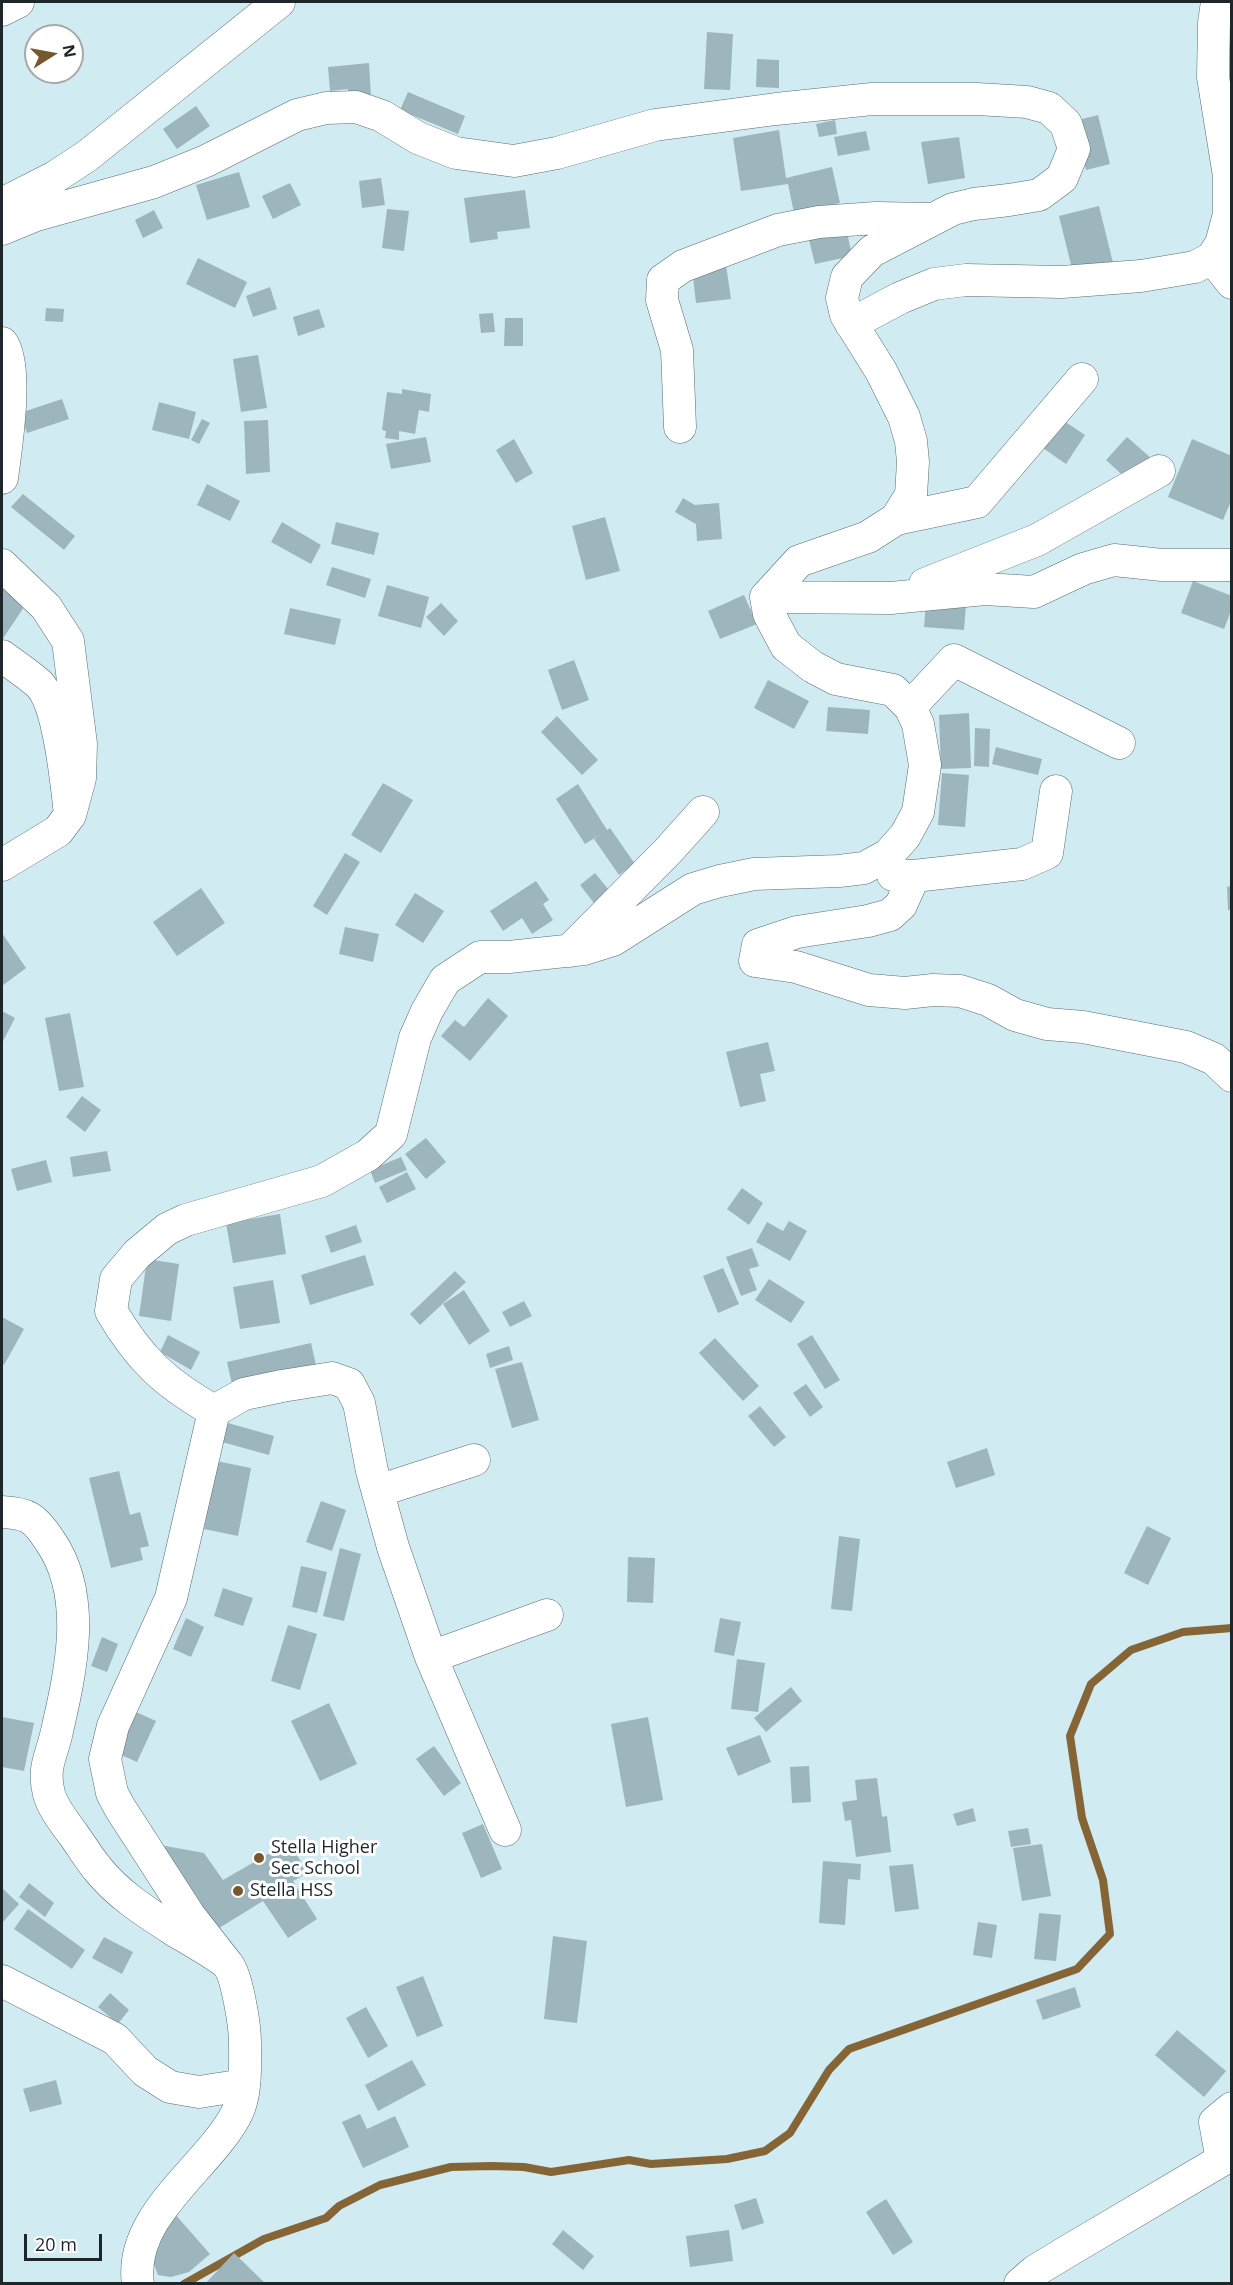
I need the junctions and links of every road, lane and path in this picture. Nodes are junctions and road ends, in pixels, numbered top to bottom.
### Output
1 (18, 2) edge
2 (279, 2) edge
3 (1217, 2) edge
4 (2, 10) edge
5 (2, 204) edge
6 (935, 219) junction
7 (2, 229) edge
8 (1212, 258) junction
9 (1232, 283) edge
10 (851, 324) junction
11 (2, 343) edge
12 (1082, 379) dead end
13 (680, 427) dead end
14 (1159, 471) dead end
15 (2, 478) edge
16 (896, 519) junction
17 (2, 565) edge
18 (1232, 565) edge
19 (766, 597) junction
20 (891, 597) junction
21 (2, 656) edge
22 (910, 706) junction
23 (1119, 743) dead end
24 (1056, 791) dead end
25 (703, 812) dead end
26 (70, 815) junction
27 (2, 865) edge
28 (839, 872) junction
29 (914, 876) junction
30 (569, 951) junction
31 (1232, 1076) edge
32 (214, 1410) junction
33 (474, 1460) dead end
34 (378, 1491) junction
35 (2, 1512) edge
36 (547, 1615) dead end
37 (431, 1657) junction
38 (505, 1830) dead end
39 (228, 1965) junction
40 (2, 1981) edge
41 (244, 2085) junction
42 (1232, 2109) edge
43 (138, 2283) edge
44 (1020, 2283) edge

1 - 4 street
2 - 5 street
3 - 8 street
6 - 7 street
6 - 10 street
6 - 13 street
8 - 9 street
8 - 10 street
10 - 16 street
11 - 15 street
12 - 16 street
14 - 20 street
16 - 19 street
17 - 26 street
18 - 20 street
19 - 20 street
19 - 22 street
21 - 26 street
22 - 23 street
22 - 28 street
24 - 29 street
25 - 30 street
26 - 27 street
28 - 29 street
28 - 30 street
29 - 31 street
30 - 32 street
32 - 34 street
32 - 39 street
33 - 34 street
34 - 37 street
35 - 39 street
36 - 37 street
37 - 38 street
39 - 41 street
40 - 41 street
41 - 43 street
42 - 44 street

